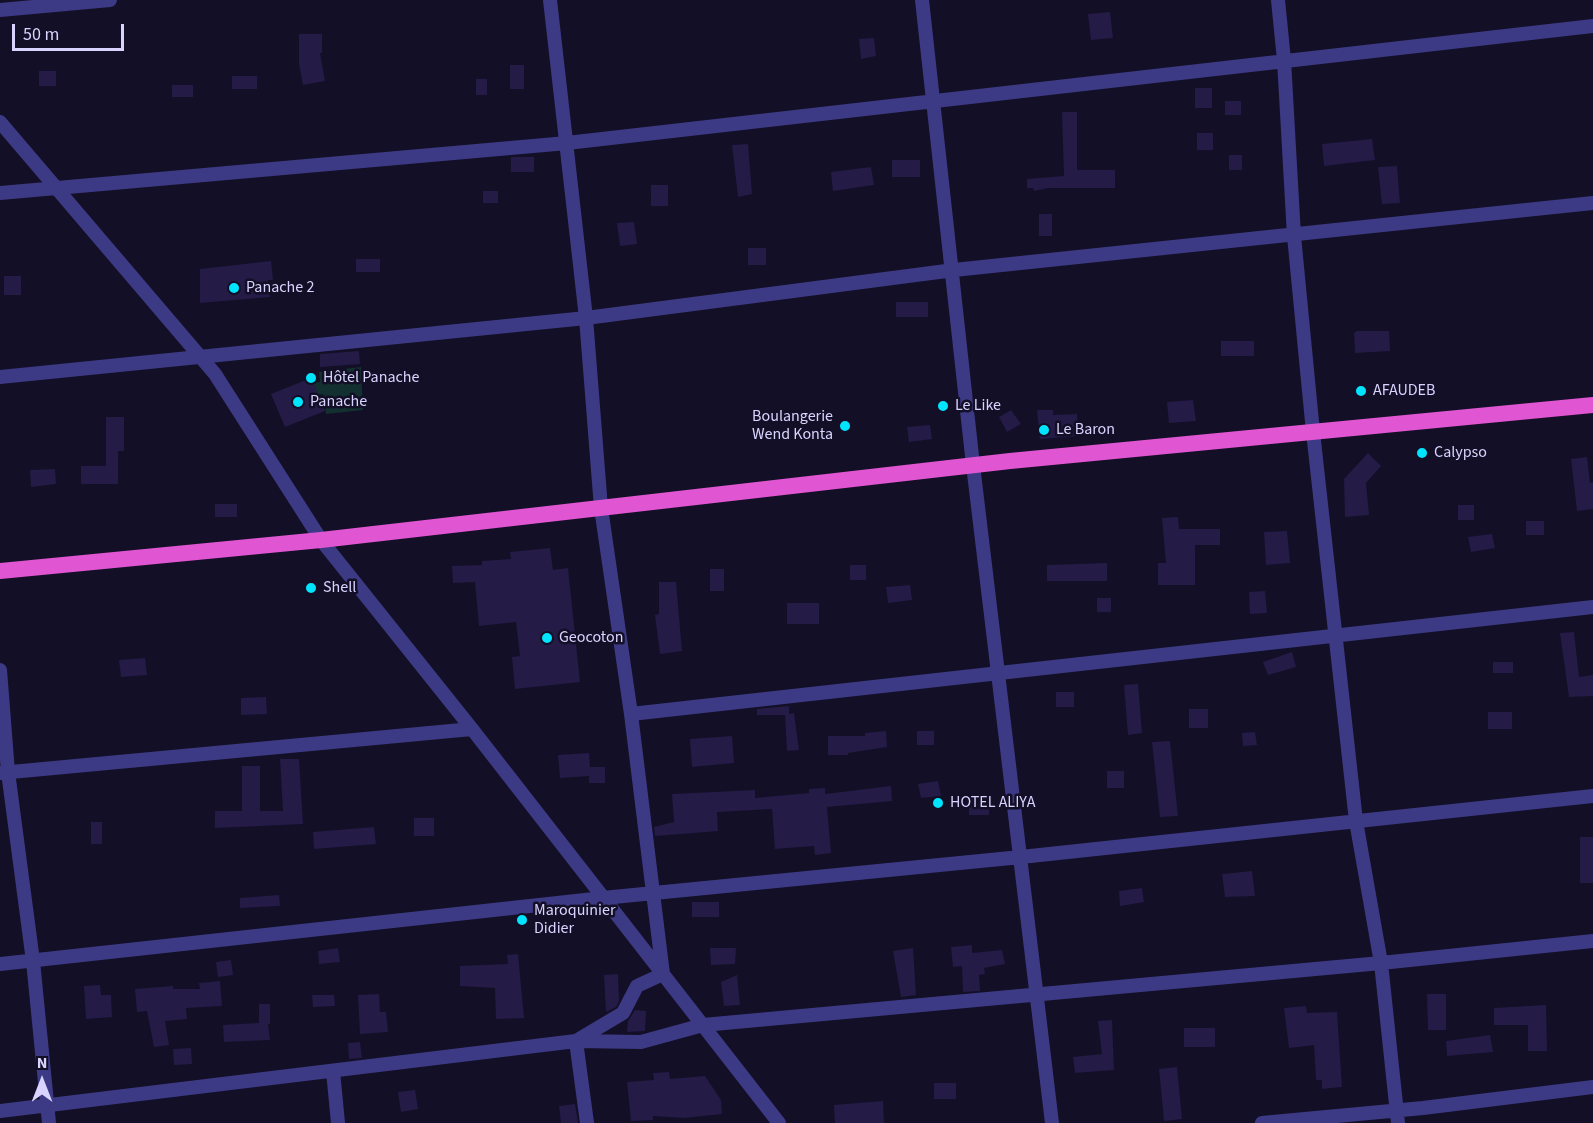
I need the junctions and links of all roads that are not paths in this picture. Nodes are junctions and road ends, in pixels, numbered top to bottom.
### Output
1 (110, 0) edge
2 (550, 0) edge
3 (922, 0) edge
4 (1278, 0) edge
5 (0, 10) edge
6 (1593, 26) edge
7 (1284, 60) junction
8 (934, 100) junction
9 (0, 122) edge
10 (567, 143) junction
11 (56, 188) junction
12 (0, 193) edge
13 (1593, 203) edge
14 (1294, 236) junction
15 (954, 270) junction
16 (586, 318) junction
17 (199, 355) junction
18 (0, 377) edge
19 (1593, 405) edge
20 (1313, 432) junction
21 (973, 465) junction
22 (601, 508) junction
23 (321, 540) junction
24 (0, 571) edge
25 (1593, 607) edge
26 (1335, 636) junction
27 (0, 670) edge
28 (1000, 672) junction
29 (631, 714) junction
30 (472, 729) junction
31 (4, 772) edge
32 (1593, 796) edge
33 (1356, 821) junction
34 (1021, 857) junction
35 (652, 893) junction
36 (603, 898) junction
37 (1593, 940) edge
38 (33, 961) junction
39 (1381, 963) junction
40 (0, 964) edge
41 (663, 974) junction
42 (1037, 995) junction
43 (703, 1025) junction
44 (576, 1041) junction
45 (333, 1071) junction
46 (1593, 1087) edge
47 (48, 1107) junction
48 (0, 1111) edge
49 (1397, 1117) edge
50 (49, 1123) edge
51 (338, 1123) edge
52 (586, 1123) edge
53 (779, 1123) edge
54 (1052, 1123) edge
55 (1262, 1123) edge

1 - 5 street
2 - 10 street
3 - 8 street
4 - 7 street
6 - 7 street
7 - 8 street
7 - 14 street
8 - 10 street
8 - 15 street
9 - 11 street
10 - 11 street
10 - 16 street
11 - 12 street
11 - 17 street
13 - 14 street
14 - 15 street
14 - 20 street
15 - 16 street
15 - 21 street
16 - 17 street
16 - 22 street
17 - 18 street
17 - 23 street
19 - 20 highway
20 - 21 highway
20 - 26 street
21 - 22 highway
21 - 28 street
22 - 23 highway
22 - 29 street
23 - 24 highway
23 - 30 street
25 - 26 street
26 - 28 street
26 - 33 street
27 - 31 street
28 - 29 street
28 - 34 street
29 - 35 street
30 - 31 street
30 - 36 street
31 - 38 street
32 - 33 street
33 - 34 street
33 - 39 street
34 - 35 street
34 - 42 street
35 - 36 street
35 - 41 street
36 - 38 street
36 - 41 street
37 - 39 street
38 - 40 street
38 - 47 street
39 - 42 street
39 - 49 street
41 - 43 street
41 - 44 street
42 - 43 street
42 - 54 street
43 - 44 street
43 - 53 street
44 - 45 street
44 - 52 street
45 - 47 street
45 - 51 street
46 - 49 street
47 - 48 street
47 - 50 street
49 - 55 street

